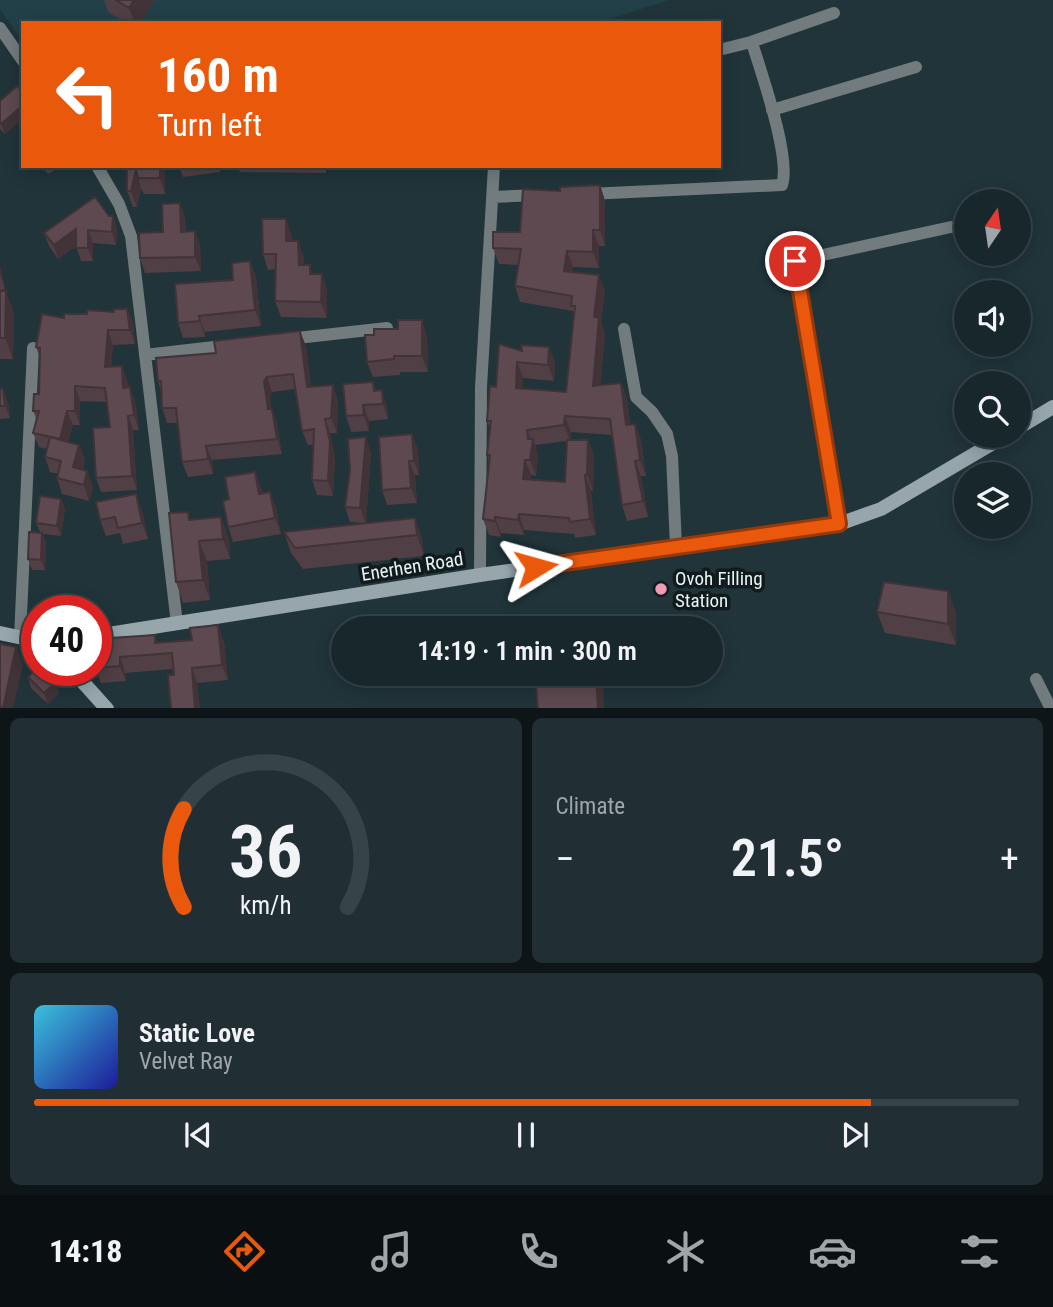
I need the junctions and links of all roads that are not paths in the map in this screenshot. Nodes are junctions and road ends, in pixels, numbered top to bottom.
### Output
1 (834, 13) dead end
2 (0, 28) edge
3 (751, 42) junction
4 (721, 50) edge
5 (21, 58) edge
6 (916, 67) dead end
7 (772, 110) junction
8 (98, 168) edge
9 (494, 168) edge
10 (575, 194) edge
11 (548, 195) edge
12 (493, 197) junction
13 (951, 227) dead end
14 (387, 328) edge
15 (624, 329) dead end
16 (279, 340) edge
17 (239, 344) edge
18 (33, 348) edge
19 (145, 355) junction
20 (1053, 407) edge
21 (1031, 420) edge
22 (985, 448) edge
23 (839, 524) junction
24 (676, 547) junction
25 (480, 575) junction
26 (177, 624) junction
27 (0, 633) edge
28 (112, 634) edge
29 (20, 638) joint
30 (1036, 680) dead end
31 (86, 686) edge
32 (106, 708) edge
33 (1050, 708) edge

1 - 3 street
2 - 5 street
3 - 4 street
3 - 7 street
6 - 7 street
7 - 10 street
8 - 19 street
9 - 12 street
11 - 12 street
12 - 25 street
13 - 23 street
14 - 16 street
15 - 24 street
17 - 19 street
18 - 29 street
19 - 26 street
20 - 21 street
22 - 23 street, Enerhen Road
23 - 24 street, Enerhen Road
24 - 25 street, Enerhen Road
25 - 26 street, Enerhen Road
26 - 28 street, Enerhen Road
27 - 29 street
30 - 33 street
31 - 32 street

